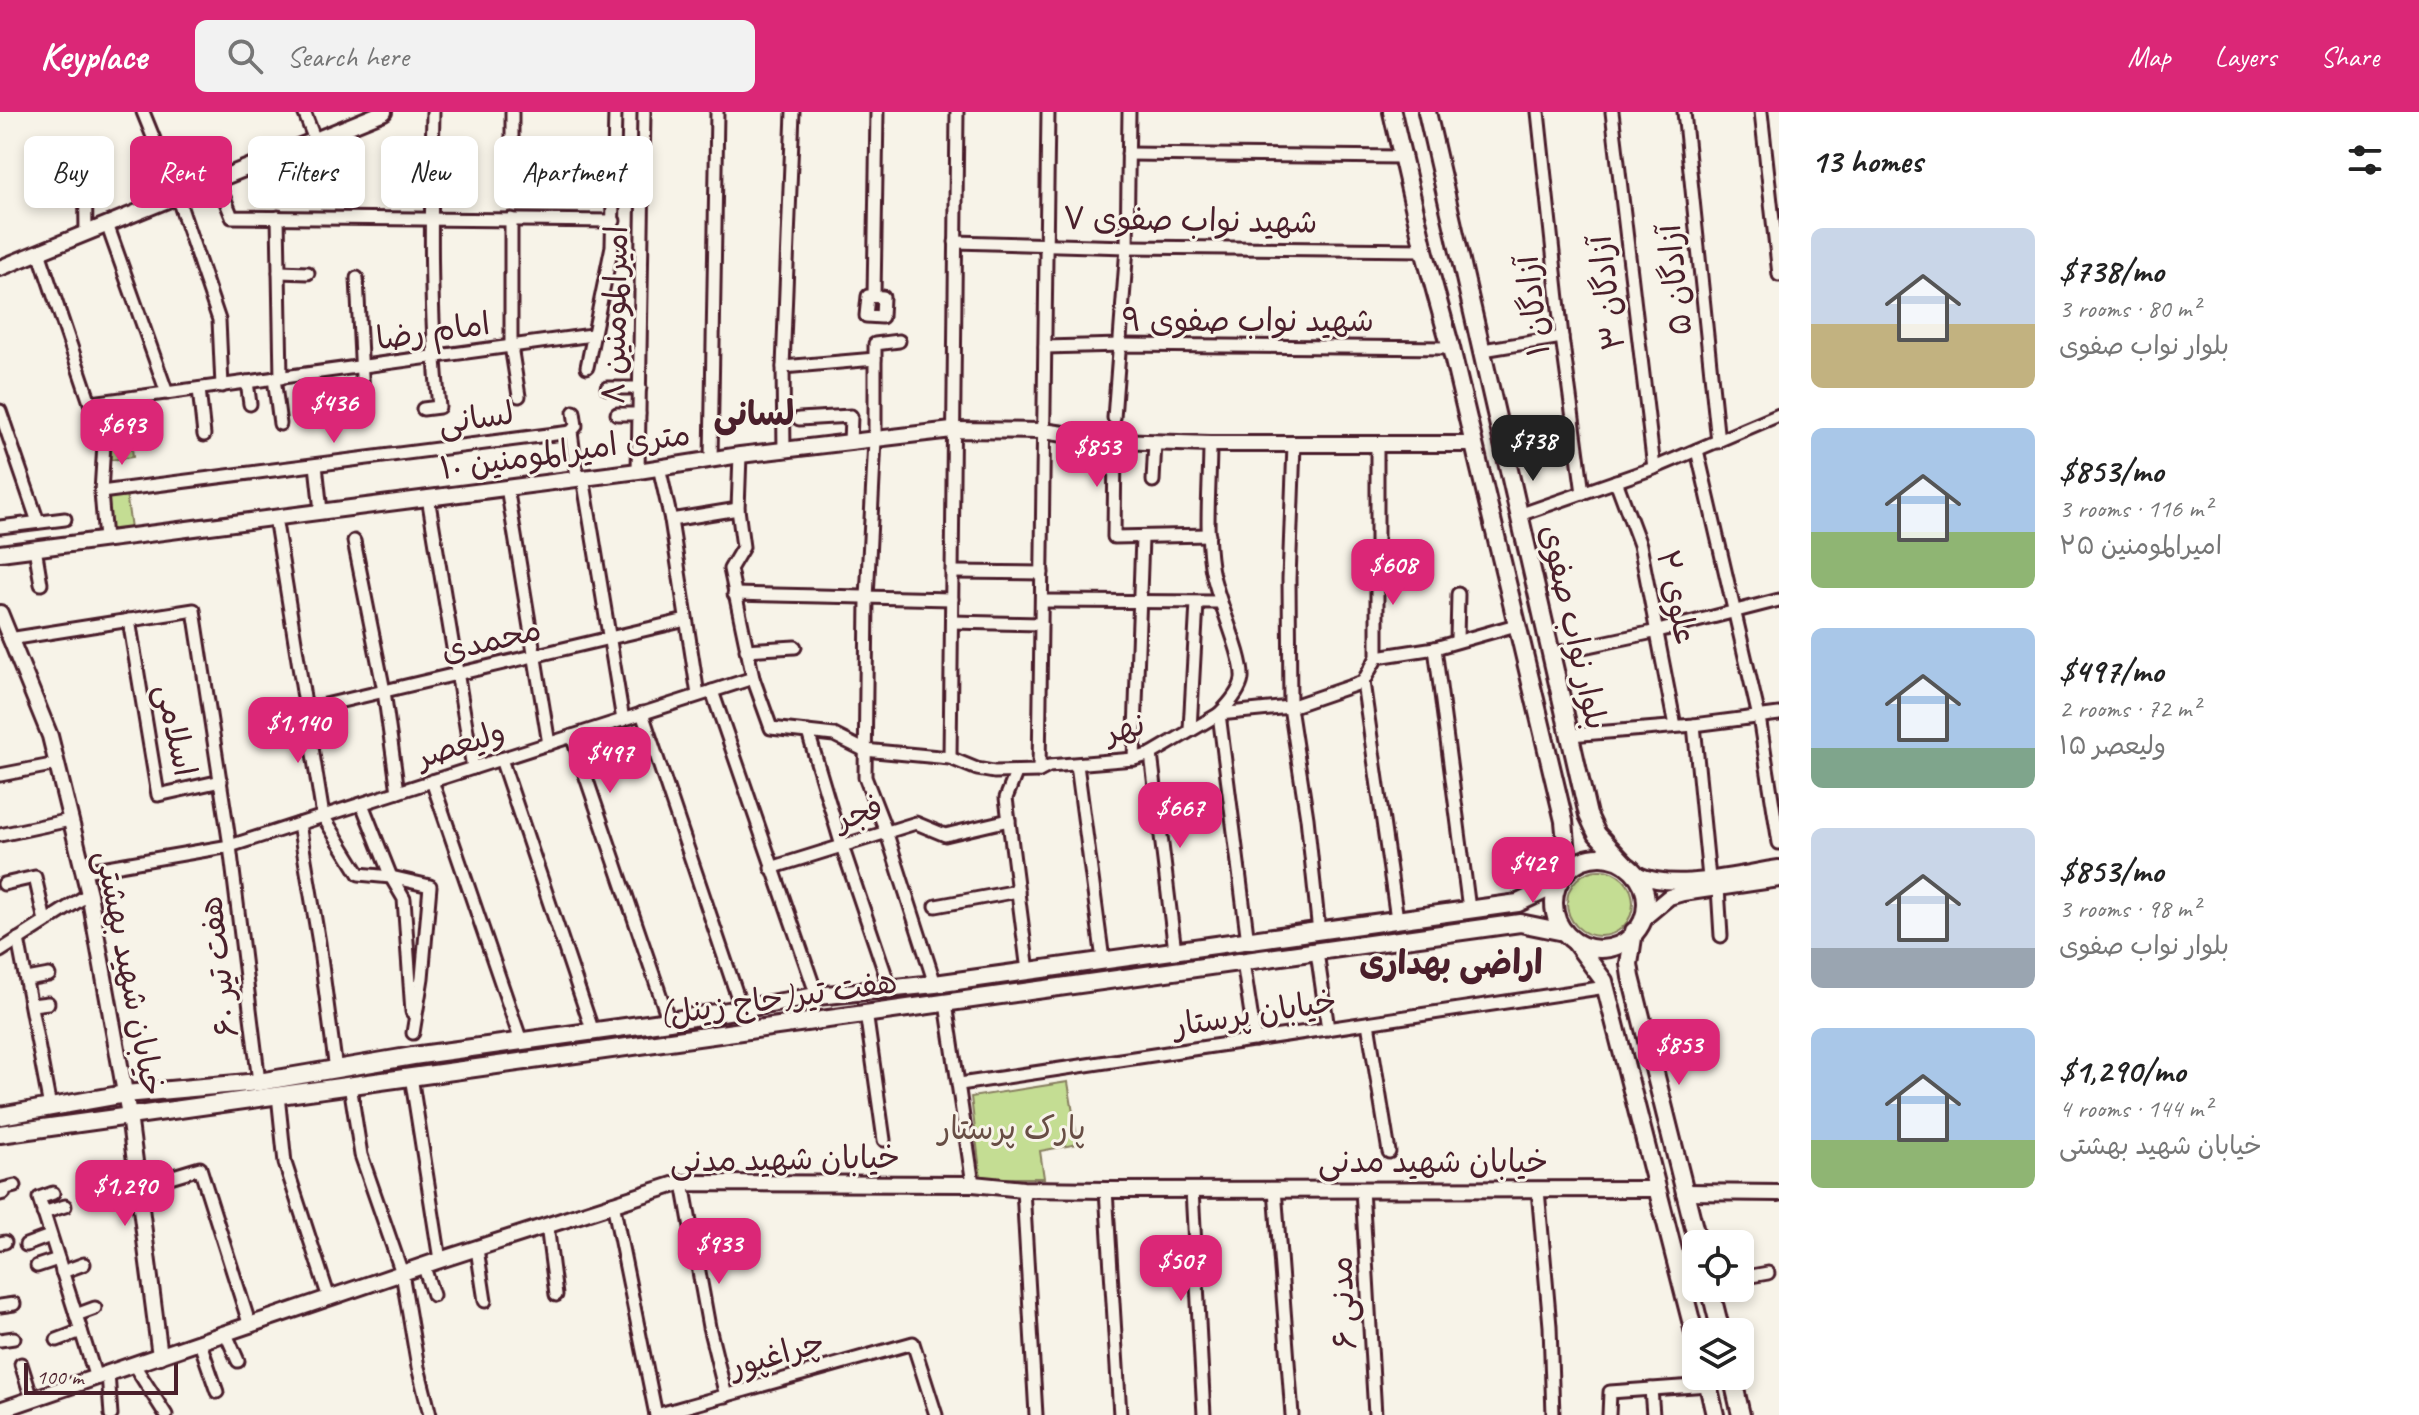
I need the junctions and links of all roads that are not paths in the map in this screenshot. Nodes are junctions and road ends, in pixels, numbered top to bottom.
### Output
1 (143, 112) edge
2 (304, 112) edge
3 (384, 112) edge
4 (433, 112) edge
5 (512, 112) edge
6 (615, 112) edge
7 (644, 112) edge
8 (717, 112) edge
9 (793, 112) edge
10 (877, 112) edge
11 (957, 112) edge
12 (1048, 112) edge
13 (1129, 112) edge
14 (1392, 112) edge
15 (1427, 112) edge
16 (1538, 112) edge
17 (1612, 112) edge
18 (1684, 112) edge
19 (1761, 112) edge
20 (153, 136) edge
21 (313, 136) edge
22 (325, 136) edge
23 (512, 136) edge
24 (1128, 154) junction
25 (1403, 157) junction
26 (86, 208) edge
27 (147, 208) edge
28 (181, 208) edge
29 (228, 208) edge
30 (278, 217) junction
31 (431, 218) junction
32 (511, 219) junction
33 (614, 221) junction
34 (107, 224) junction
35 (86, 233) junction
36 (955, 242) junction
37 (1045, 244) junction
38 (1127, 247) junction
39 (1424, 250) junction
40 (39, 252) junction
41 (0, 268) edge
42 (279, 272) junction
43 (308, 273) dead end
44 (1779, 275) edge
45 (357, 278) dead end
46 (874, 296) dead end
47 (592, 335) junction
48 (1562, 337) junction
49 (899, 341) dead end
50 (1121, 345) junction
51 (511, 346) junction
52 (1045, 347) junction
53 (1451, 348) junction
54 (1483, 350) junction
55 (434, 357) junction
56 (875, 359) junction
57 (359, 367) junction
58 (587, 367) dead end
59 (783, 367) junction
60 (278, 378) junction
61 (247, 382) junction
62 (222, 386) junction
63 (607, 388) dead end
64 (640, 388) junction
65 (199, 389) junction
66 (167, 393) junction
67 (519, 396) dead end
68 (92, 403) junction
69 (250, 404) dead end
70 (423, 409) dead end
71 (0, 411) edge
72 (574, 412) dead end
73 (617, 414) dead end
74 (639, 414) junction
75 (1779, 415) edge
76 (364, 416) dead end
77 (1114, 418) dead end
78 (799, 419) dead end
79 (280, 424) dead end
80 (952, 430) junction
81 (1043, 431) junction
82 (571, 432) junction
83 (204, 435) dead end
84 (875, 440) junction
85 (1115, 441) junction
86 (1155, 442) junction
87 (1718, 442) junction
88 (850, 443) junction
89 (1210, 444) junction
90 (1474, 444) junction
91 (1294, 445) junction
92 (1377, 446) junction
93 (1697, 450) junction
94 (784, 451) junction
95 (740, 455) junction
96 (711, 459) junction
97 (316, 465) junction
98 (659, 467) junction
99 (1654, 468) junction
100 (638, 471) junction
101 (580, 477) junction
102 (1153, 481) dead end
103 (1616, 481) junction
104 (507, 487) junction
105 (101, 492) junction
106 (1583, 493) junction
107 (428, 497) junction
108 (738, 509) junction
109 (321, 511) junction
110 (1519, 515) junction
111 (275, 517) junction
112 (65, 519) dead end
113 (671, 520) junction
114 (38, 522) junction
115 (0, 527) edge
116 (1209, 535) junction
117 (1142, 538) junction
118 (105, 539) junction
119 (354, 541) dead end
120 (35, 548) junction
121 (0, 553) edge
122 (952, 572) junction
123 (1042, 573) junction
124 (41, 584) dead end
125 (734, 594) junction
126 (1458, 594) dead end
127 (867, 598) junction
128 (952, 599) junction
129 (1139, 600) junction
130 (1779, 600) edge
131 (1042, 601) junction
132 (1219, 602) junction
133 (1197, 603) junction
134 (1734, 612) junction
135 (0, 613) edge
136 (129, 620) junction
137 (686, 620) junction
138 (952, 622) junction
139 (1041, 624) junction
140 (1516, 625) junction
141 (1658, 631) junction
142 (610, 638) junction
143 (9, 639) junction
144 (1457, 640) junction
145 (795, 647) dead end
146 (1435, 648) junction
147 (746, 650) junction
148 (1551, 654) junction
149 (533, 657) junction
150 (1377, 657) junction
151 (459, 675) junction
152 (753, 678) junction
153 (1363, 682) junction
154 (384, 691) junction
155 (712, 691) junction
156 (698, 695) junction
157 (1290, 707) junction
158 (308, 709) junction
159 (642, 713) junction
160 (1219, 714) junction
161 (1779, 714) edge
162 (1759, 717) junction
163 (623, 720) junction
164 (1694, 725) junction
165 (1675, 726) junction
166 (1190, 729) junction
167 (808, 732) junction
168 (1570, 735) junction
169 (572, 736) junction
170 (549, 744) junction
171 (864, 750) junction
172 (1151, 754) junction
173 (950, 758) junction
174 (501, 759) junction
175 (1134, 759) junction
176 (57, 764) junction
177 (1077, 765) junction
178 (473, 768) junction
179 (1039, 771) junction
180 (1016, 773) junction
181 (0, 775) edge
182 (221, 781) junction
183 (432, 781) junction
184 (398, 792) junction
185 (362, 804) junction
186 (1588, 815) junction
187 (323, 816) junction
188 (70, 820) junction
189 (1009, 820) junction
190 (1564, 821) junction
191 (299, 824) junction
192 (886, 831) junction
193 (0, 835) edge
194 (1779, 843) edge
195 (230, 846) junction
196 (842, 846) junction
197 (771, 868) junction
198 (1630, 868) junction
199 (1779, 868) edge
200 (84, 871) junction
201 (391, 877) junction
202 (1560, 879) junction
203 (1779, 879) edge
204 (1713, 883) junction
205 (4, 884) dead end
206 (1018, 891) junction
207 (89, 894) junction
208 (1518, 903) junction
209 (936, 906) dead end
210 (1469, 909) junction
211 (1645, 917) junction
212 (1397, 919) junction
213 (45, 921) junction
214 (1520, 923) junction
215 (1634, 931) junction
216 (1319, 932) junction
217 (1721, 936) dead end
218 (1570, 937) junction
219 (18, 939) junction
220 (1248, 942) junction
221 (0, 951) edge
222 (1175, 951) junction
223 (1317, 952) junction
224 (1103, 960) junction
225 (1243, 962) junction
226 (1028, 971) junction
227 (49, 975) dead end
228 (1631, 977) junction
229 (27, 979) junction
230 (935, 984) junction
231 (1605, 984) junction
232 (890, 988) junction
233 (817, 996) junction
234 (48, 1003) dead end
235 (946, 1003) junction
236 (32, 1005) junction
237 (742, 1010) junction
238 (866, 1012) junction
239 (669, 1021) junction
240 (1368, 1023) junction
241 (1328, 1029) junction
242 (593, 1032) junction
243 (413, 1033) junction
244 (1255, 1040) junction
245 (521, 1041) junction
246 (413, 1056) junction
247 (42, 1065) junction
248 (28, 1067) dead end
249 (336, 1070) junction
250 (411, 1076) junction
251 (259, 1082) junction
252 (960, 1084) junction
253 (350, 1085) junction
254 (125, 1094) junction
255 (278, 1095) junction
256 (50, 1107) junction
257 (129, 1115) junction
258 (0, 1116) edge
259 (0, 1134) edge
260 (884, 1140) dead end
261 (1389, 1152) dead end
262 (683, 1183) junction
263 (973, 1184) junction
264 (15, 1186) dead end
265 (140, 1186) junction
266 (1023, 1189) junction
267 (1275, 1189) junction
268 (1362, 1189) junction
269 (1656, 1189) junction
270 (1106, 1190) junction
271 (1192, 1190) junction
272 (1538, 1190) junction
273 (1684, 1192) junction
274 (53, 1193) dead end
275 (1779, 1193) edge
276 (0, 1194) edge
277 (613, 1203) junction
278 (65, 1206) dead end
279 (43, 1213) junction
280 (547, 1225) junction
281 (1694, 1230) edge
282 (50, 1236) junction
283 (26, 1245) dead end
284 (477, 1249) junction
285 (58, 1259) junction
286 (440, 1260) junction
287 (84, 1264) dead end
288 (37, 1266) dead end
289 (424, 1267) junction
290 (62, 1272) junction
291 (402, 1273) junction
292 (1768, 1273) dead end
293 (1754, 1276) edge
294 (433, 1295) dead end
295 (556, 1295) dead end
296 (329, 1298) junction
297 (485, 1301) dead end
298 (14, 1304) dead end
299 (0, 1306) edge
300 (95, 1308) dead end
301 (76, 1315) junction
302 (1690, 1318) edge
303 (250, 1326) junction
304 (81, 1331) junction
305 (226, 1334) junction
306 (14, 1338) dead end
307 (0, 1340) edge
308 (57, 1340) dead end
309 (200, 1343) junction
310 (160, 1356) junction
311 (238, 1361) dead end
312 (21, 1364) dead end
313 (134, 1365) junction
314 (102, 1376) junction
315 (1682, 1384) edge
316 (1651, 1389) junction
317 (1709, 1390) edge
318 (1735, 1390) edge
319 (217, 1392) dead end
320 (726, 1396) junction
321 (32, 1399) junction
322 (0, 1410) edge
323 (111, 1415) edge
324 (166, 1415) edge
325 (430, 1415) edge
326 (656, 1415) edge
327 (936, 1415) edge
328 (1036, 1415) edge
329 (1120, 1415) edge
330 (1204, 1415) edge
331 (1292, 1415) edge
332 (1375, 1415) edge
333 (1553, 1415) edge
334 (1609, 1415) edge
335 (1653, 1415) edge
336 (1715, 1415) edge
337 (1741, 1415) edge

1 - 20 street
2 - 21 street
3 - 22 street
4 - 31 street
5 - 23 street
6 - 33 street
7 - 64 street, امیرالمومنین ۸
8 - 96 street
9 - 59 street
10 - 46 street
11 - 36 street
12 - 37 street
13 - 24 street
14 - 25 main road, بلوار نواب صفوی
15 - 54 main road, بلوار نواب صفوی
16 - 48 street, آزادگان ۱
17 - 99 street, آزادگان ۳
18 - 87 street, آزادگان ۵
19 - 44 street
24 - 25 street
24 - 38 street
25 - 39 main road, بلوار نواب صفوی
26 - 35 street
27 - 34 street
28 - 62 street
29 - 30 street
30 - 31 street
30 - 42 street
31 - 32 street
31 - 55 street
32 - 33 street
32 - 51 street
33 - 47 street
34 - 35 street
34 - 66 street
35 - 40 street
36 - 37 street, شهید نواب صفوی ۷
36 - 80 street
37 - 38 street, شهید نواب صفوی ۷
37 - 52 street
38 - 39 street, شهید نواب صفوی ۷
38 - 50 street
39 - 53 main road, بلوار نواب صفوی
40 - 41 street
40 - 68 street
42 - 43 street
42 - 60 street
45 - 57 street
47 - 51 street, امام رضا
47 - 58 street
48 - 54 street
48 - 106 street, آزادگان ۱
49 - 56 street
50 - 52 street, شهید نواب صفوی ۹
50 - 53 street, شهید نواب صفوی ۹
50 - 77 street
51 - 55 street, امام رضا
51 - 67 street
52 - 81 street
53 - 90 main road, بلوار نواب صفوی
54 - 110 main road, بلوار نواب صفوی
55 - 57 street, امام رضا
55 - 70 street
56 - 59 street
56 - 84 street
57 - 60 street, امام رضا
57 - 76 street
59 - 94 street
60 - 61 street, امام رضا
60 - 79 street
61 - 62 street, امام رضا
61 - 69 street
62 - 65 street, امام رضا
63 - 64 street
64 - 74 street, امیرالمومنین ۸
65 - 66 street, امام رضا
65 - 83 street
66 - 68 street, امام رضا
68 - 105 street
71 - 114 street
72 - 82 street
73 - 74 street
74 - 100 street, امیرالمومنین ۸
75 - 87 street
78 - 88 street
80 - 81 street, ۱۰ متری امیرالمومنین
80 - 84 street, ۱۰ متری امیرالمومنین
80 - 122 street
81 - 85 street, ۱۰ متری امیرالمومنین
81 - 123 street
82 - 97 street, لسانی
82 - 101 street
84 - 88 street, ۱۰ متری امیرالمومنین
84 - 127 street
85 - 86 street, ۱۰ متری امیرالمومنین
85 - 117 street
86 - 89 street, ۱۰ متری امیرالمومنین
86 - 102 street
87 - 93 street
88 - 94 street, ۱۰ متری امیرالمومنین
89 - 91 street, ۱۰ متری امیرالمومنین
89 - 116 street
90 - 92 street, ۱۰ متری امیرالمومنین
90 - 140 main road, بلوار نواب صفوی
91 - 92 street, ۱۰ متری امیرالمومنین
91 - 157 street
92 - 150 street
93 - 99 street
93 - 134 street
94 - 95 street, ۱۰ متری امیرالمومنین
95 - 96 street, ۱۰ متری امیرالمومنین
95 - 108 street
96 - 98 street, ۱۰ متری امیرالمومنین
97 - 105 street, لسانی
97 - 109 street
98 - 100 street, ۱۰ متری امیرالمومنین
98 - 113 street
99 - 103 street
100 - 101 street, ۱۰ متری امیرالمومنین
101 - 104 street, ۱۰ متری امیرالمومنین
101 - 142 street
103 - 106 street
103 - 141 street, علوی ۲
104 - 107 street, ۱۰ متری امیرالمومنین
104 - 149 street
105 - 118 street
106 - 110 street
107 - 109 street, ۱۰ متری امیرالمومنین
107 - 151 street
108 - 113 street
108 - 125 street
109 - 111 street, ۱۰ متری امیرالمومنین
110 - 148 main road, بلوار نواب صفوی
111 - 118 street, ۱۰ متری امیرالمومنین
111 - 158 street
112 - 114 street
113 - 137 street
114 - 115 street
116 - 117 street
116 - 132 street
117 - 129 street
118 - 120 street, ۱۰ متری امیرالمومنین
119 - 154 street
120 - 121 street, ۱۰ متری امیرالمومنین
120 - 124 street
122 - 123 street
122 - 128 street
123 - 131 street
125 - 127 street
125 - 147 street
126 - 144 street
127 - 128 street
127 - 171 street
128 - 138 street
129 - 131 street
129 - 133 street
129 - 175 street
130 - 134 street
131 - 139 street
132 - 133 street
132 - 160 street
133 - 166 street
134 - 141 street
134 - 162 street
135 - 143 street, خیابان شهید بهشتی
136 - 143 street
136 - 182 street, هفت تیر ۶۰
136 - 182 street, اسلامی
137 - 142 street, محمدی
137 - 156 street
138 - 139 street
138 - 173 street
139 - 179 street
140 - 144 street
140 - 190 main road, بلوار نواب صفوی
141 - 148 street
141 - 165 street, علوی ۲
142 - 149 street, محمدی
142 - 163 street
143 - 176 street, خیابان شهید بهشتی
144 - 146 street
145 - 147 street
146 - 150 street
146 - 210 street
147 - 152 street
148 - 168 main road, بلوار نواب صفوی
149 - 151 street, محمدی
149 - 170 street
150 - 153 street
151 - 154 street, محمدی
151 - 178 street
152 - 155 street, ولیعصر
152 - 167 street, نهر
153 - 157 street, نهر
153 - 212 street
154 - 158 street, محمدی
154 - 184 street
155 - 156 street, ولیعصر
155 - 197 street
156 - 159 street, ولیعصر
157 - 160 street, نهر
157 - 216 street
158 - 187 street
159 - 163 street, ولیعصر
159 - 237 street
160 - 166 street, نهر
160 - 220 street
161 - 162 street
162 - 164 street
162 - 194 street
163 - 169 street, ولیعصر
164 - 165 street
164 - 204 street
165 - 168 street
166 - 172 street, نهر
167 - 171 street, نهر
167 - 196 street
168 - 186 main road, بلوار نواب صفوی
169 - 170 street, ولیعصر
169 - 239 street
170 - 174 street, ولیعصر
171 - 173 street, نهر
171 - 192 street
172 - 175 street, نهر
172 - 222 street
173 - 180 street, نهر
174 - 178 street, ولیعصر
174 - 242 street
175 - 177 street, نهر
176 - 181 street
176 - 188 street, خیابان شهید بهشتی
177 - 179 street, نهر
177 - 224 street
178 - 183 street, ولیعصر
179 - 180 street, نهر
180 - 189 street
182 - 195 street, هفت تیر ۶۰
183 - 184 street, ولیعصر
183 - 245 street
184 - 185 street, ولیعصر
185 - 187 street, ولیعصر
185 - 201 street
186 - 190 main road
186 - 198 main road, بلوار نواب صفوی
187 - 191 street, ولیعصر
187 - 201 street
188 - 193 street
188 - 200 street, خیابان شهید بهشتی
189 - 192 street, فجر
189 - 206 street
190 - 202 main road, بلوار نواب صفوی
191 - 195 street, ولیعصر
191 - 249 street
192 - 196 street, فجر
192 - 230 street
195 - 200 street, ولیعصر
195 - 251 street, هفت تیر ۶۰
196 - 197 street, فجر
196 - 232 street
197 - 233 street
198 - 202 main road
198 - 204 street
198 - 211 main road
199 - 204 street
200 - 207 street, خیابان شهید بهشتی
201 - 243 street
201 - 243 street
202 - 208 main road, هفت تیر(حاج زینل)
202 - 218 main road
203 - 204 street
204 - 211 street
204 - 217 street
205 - 213 street
206 - 209 street
206 - 226 street
207 - 213 street
207 - 254 street, خیابان شهید بهشتی
208 - 210 main road, هفت تیر(حاج زینل)
208 - 214 main road
210 - 212 main road, هفت تیر(حاج زینل)
211 - 215 main road
212 - 216 main road, هفت تیر(حاج زینل)
213 - 219 street
214 - 218 main road, هفت تیر(حاج زینل)
214 - 223 main road, هفت تیر(حاج زینل)
215 - 218 main road
215 - 228 main road
216 - 220 main road, هفت تیر(حاج زینل)
218 - 231 main road
219 - 221 street
219 - 229 street
220 - 222 main road, هفت تیر(حاج زینل)
222 - 224 main road, هفت تیر(حاج زینل)
223 - 225 main road, هفت تیر(حاج زینل)
223 - 241 street
224 - 226 main road, هفت تیر(حاج زینل)
225 - 235 main road, هفت تیر(حاج زینل)
225 - 244 street
226 - 230 main road, هفت تیر(حاج زینل)
227 - 229 street
228 - 231 main road
228 - 273 main road
229 - 236 street
230 - 232 main road, هفت تیر(حاج زینل)
231 - 240 street, خیابان پرستار
231 - 269 main road
232 - 233 main road, هفت تیر(حاج زینل)
233 - 237 main road, هفت تیر(حاج زینل)
234 - 236 street
235 - 238 main road, هفت تیر(حاج زینل)
235 - 252 street
236 - 247 street
237 - 239 main road, هفت تیر(حاج زینل)
238 - 250 main road, هفت تیر(حاج زینل)
238 - 260 street
239 - 242 main road, هفت تیر(حاج زینل)
240 - 241 street, خیابان پرستار
240 - 261 street
241 - 244 street, خیابان پرستار
242 - 245 main road, هفت تیر(حاج زینل)
243 - 246 street
244 - 252 street, خیابان پرستار
245 - 246 main road, هفت تیر(حاج زینل)
246 - 249 main road, هفت تیر(حاج زینل)
247 - 248 street
247 - 256 street
249 - 251 main road, هفت تیر(حاج زینل)
250 - 253 main road, هفت تیر(حاج زینل)
250 - 286 street
251 - 254 main road, هفت تیر(حاج زینل)
252 - 263 street
253 - 255 main road, هفت تیر(حاج زینل)
253 - 291 street
254 - 256 main road, هفت تیر(حاج زینل)
254 - 257 street, خیابان شهید بهشتی
255 - 257 main road, هفت تیر(حاج زینل)
255 - 296 street
256 - 258 main road, هفت تیر(حاج زینل)
257 - 259 main road, هفت تیر(حاج زینل)
257 - 265 street, خیابان شهید بهشتی
262 - 263 street, خیابان شهید مدنی
262 - 277 street, خیابان شهید مدنی
262 - 320 street
263 - 266 street, خیابان شهید مدنی
264 - 276 street
265 - 303 street
265 - 310 street, خیابان شهید بهشتی
266 - 270 street, خیابان شهید مدنی
266 - 328 street
267 - 268 street, خیابان شهید مدنی
267 - 271 street, خیابان شهید مدنی
267 - 331 street
268 - 272 street, خیابان شهید مدنی
268 - 332 street, مدنی ۶
269 - 272 street, خیابان شهید مدنی
269 - 302 main road
270 - 271 street, خیابان شهید مدنی
270 - 329 street
271 - 330 street
272 - 333 street
273 - 275 street
273 - 281 main road
274 - 279 street
277 - 280 street, خیابان شهید مدنی
277 - 326 street
278 - 279 street
279 - 282 street
280 - 284 street, خیابان شهید مدنی
280 - 295 street
282 - 283 street
282 - 285 street
284 - 286 street, خیابان شهید مدنی
284 - 297 street
285 - 288 street
285 - 290 street
286 - 289 street, خیابان شهید مدنی
287 - 290 street
289 - 291 street, خیابان شهید مدنی
289 - 294 street
290 - 301 street
291 - 296 street, خیابان شهید مدنی
291 - 325 street
292 - 293 street
296 - 303 street, خیابان شهید مدنی
298 - 299 street
300 - 301 street
301 - 304 street
303 - 305 street, خیابان شهید مدنی
304 - 308 street
304 - 314 street
305 - 309 street, خیابان شهید مدنی
305 - 311 street
306 - 307 street
309 - 310 street, خیابان شهید مدنی
309 - 319 street
310 - 313 street, خیابان شهید مدنی
312 - 321 street
313 - 314 street, خیابان شهید مدنی
313 - 324 street
314 - 321 street, خیابان شهید مدنی
314 - 323 street
315 - 316 street
316 - 334 street
316 - 335 street
317 - 336 main road
318 - 337 main road
320 - 326 street, چراغپور
320 - 327 street, چراغپور
321 - 322 street, خیابان شهید مدنی

